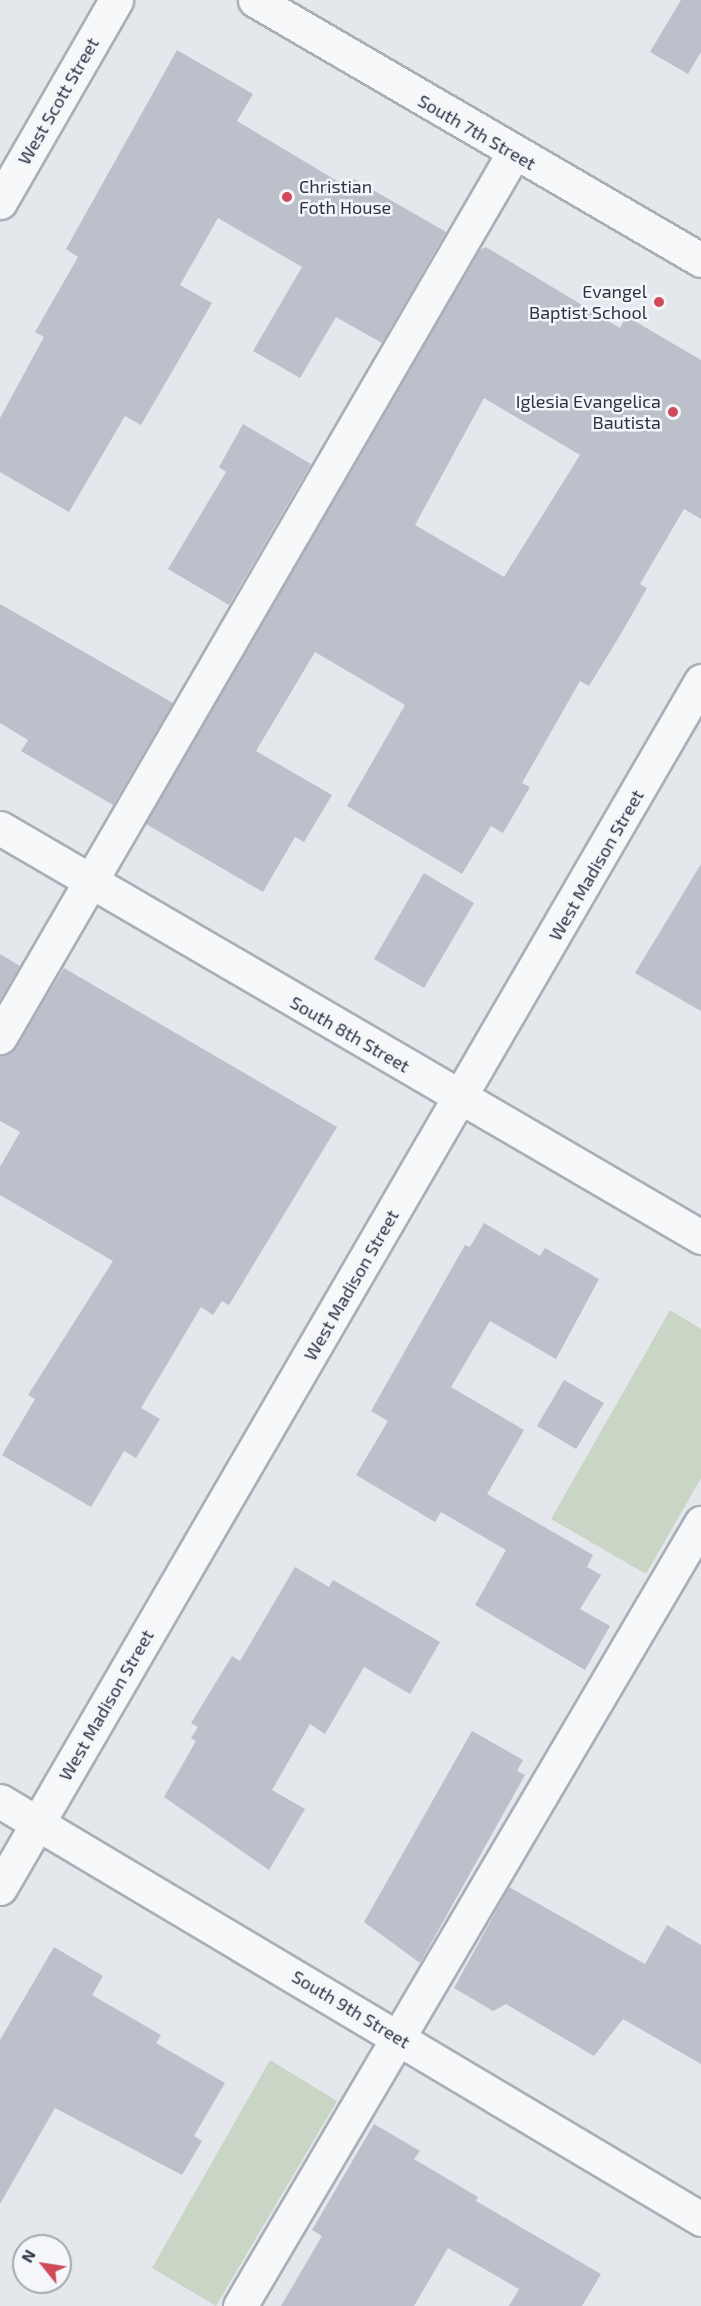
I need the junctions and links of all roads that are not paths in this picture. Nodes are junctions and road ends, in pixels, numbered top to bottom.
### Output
1 (116, 0) edge
2 (255, 0) edge
3 (513, 153) junction
4 (0, 202) edge
5 (701, 260) edge
6 (701, 681) edge
7 (0, 828) edge
8 (90, 881) junction
9 (0, 1037) edge
10 (461, 1099) junction
11 (701, 1238) edge
12 (701, 1523) edge
13 (0, 1801) edge
14 (37, 1822) junction
15 (0, 1888) edge
16 (396, 2036) junction
17 (701, 2218) edge
18 (240, 2306) edge

1 - 4 street, West Scott Street
2 - 3 street, South 7th Street
3 - 5 street, South 7th Street
3 - 8 street
6 - 10 street, West Madison Street
7 - 8 street, South 8th Street
8 - 9 street
8 - 10 street, South 8th Street
10 - 11 street, South 8th Street
10 - 14 street, West Madison Street
12 - 16 street
13 - 14 street, South 9th Street
14 - 15 street, West Madison Street
14 - 16 street, South 9th Street
16 - 17 street, South 9th Street
16 - 18 street

